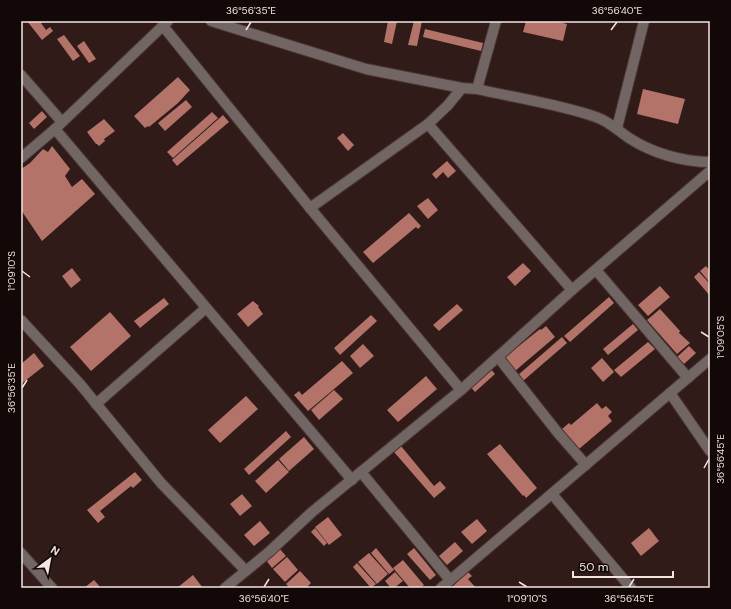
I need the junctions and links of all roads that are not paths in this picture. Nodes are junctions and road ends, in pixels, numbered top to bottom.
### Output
1 (214, 21) edge
2 (496, 21) edge
3 (644, 21) edge
4 (166, 23) edge
5 (21, 75) edge
6 (462, 88) junction
7 (477, 89) junction
8 (428, 124) junction
9 (59, 126) junction
10 (617, 128) junction
11 (21, 158) edge
12 (710, 162) edge
13 (710, 171) edge
14 (310, 208) junction
15 (596, 270) junction
16 (572, 290) junction
17 (206, 308) junction
18 (21, 320) edge
19 (498, 357) junction
20 (710, 359) edge
21 (688, 378) junction
22 (461, 390) junction
23 (670, 393) junction
24 (96, 404) junction
25 (710, 451) edge
26 (586, 465) junction
27 (361, 472) junction
28 (352, 480) junction
29 (552, 494) junction
30 (21, 553) edge
31 (246, 571) junction
32 (450, 580) junction
33 (52, 588) edge
34 (225, 588) edge
35 (442, 588) edge
36 (631, 588) edge

1 - 6 street
2 - 7 street
3 - 10 street
4 - 9 street
4 - 14 street
5 - 9 street
6 - 7 street
6 - 8 street
7 - 10 street
8 - 14 street
8 - 16 street
9 - 11 street
9 - 17 street
10 - 12 street
13 - 15 street
14 - 22 street
15 - 16 street
15 - 21 street
16 - 19 street
17 - 24 street
17 - 28 street
18 - 24 street
19 - 22 street
19 - 26 street
20 - 21 street
21 - 23 street
22 - 27 street
23 - 25 street
23 - 26 street
24 - 31 street
26 - 29 street
27 - 28 street
27 - 32 street
28 - 31 street
29 - 32 street
29 - 36 street
30 - 33 street
31 - 34 street
32 - 35 street

